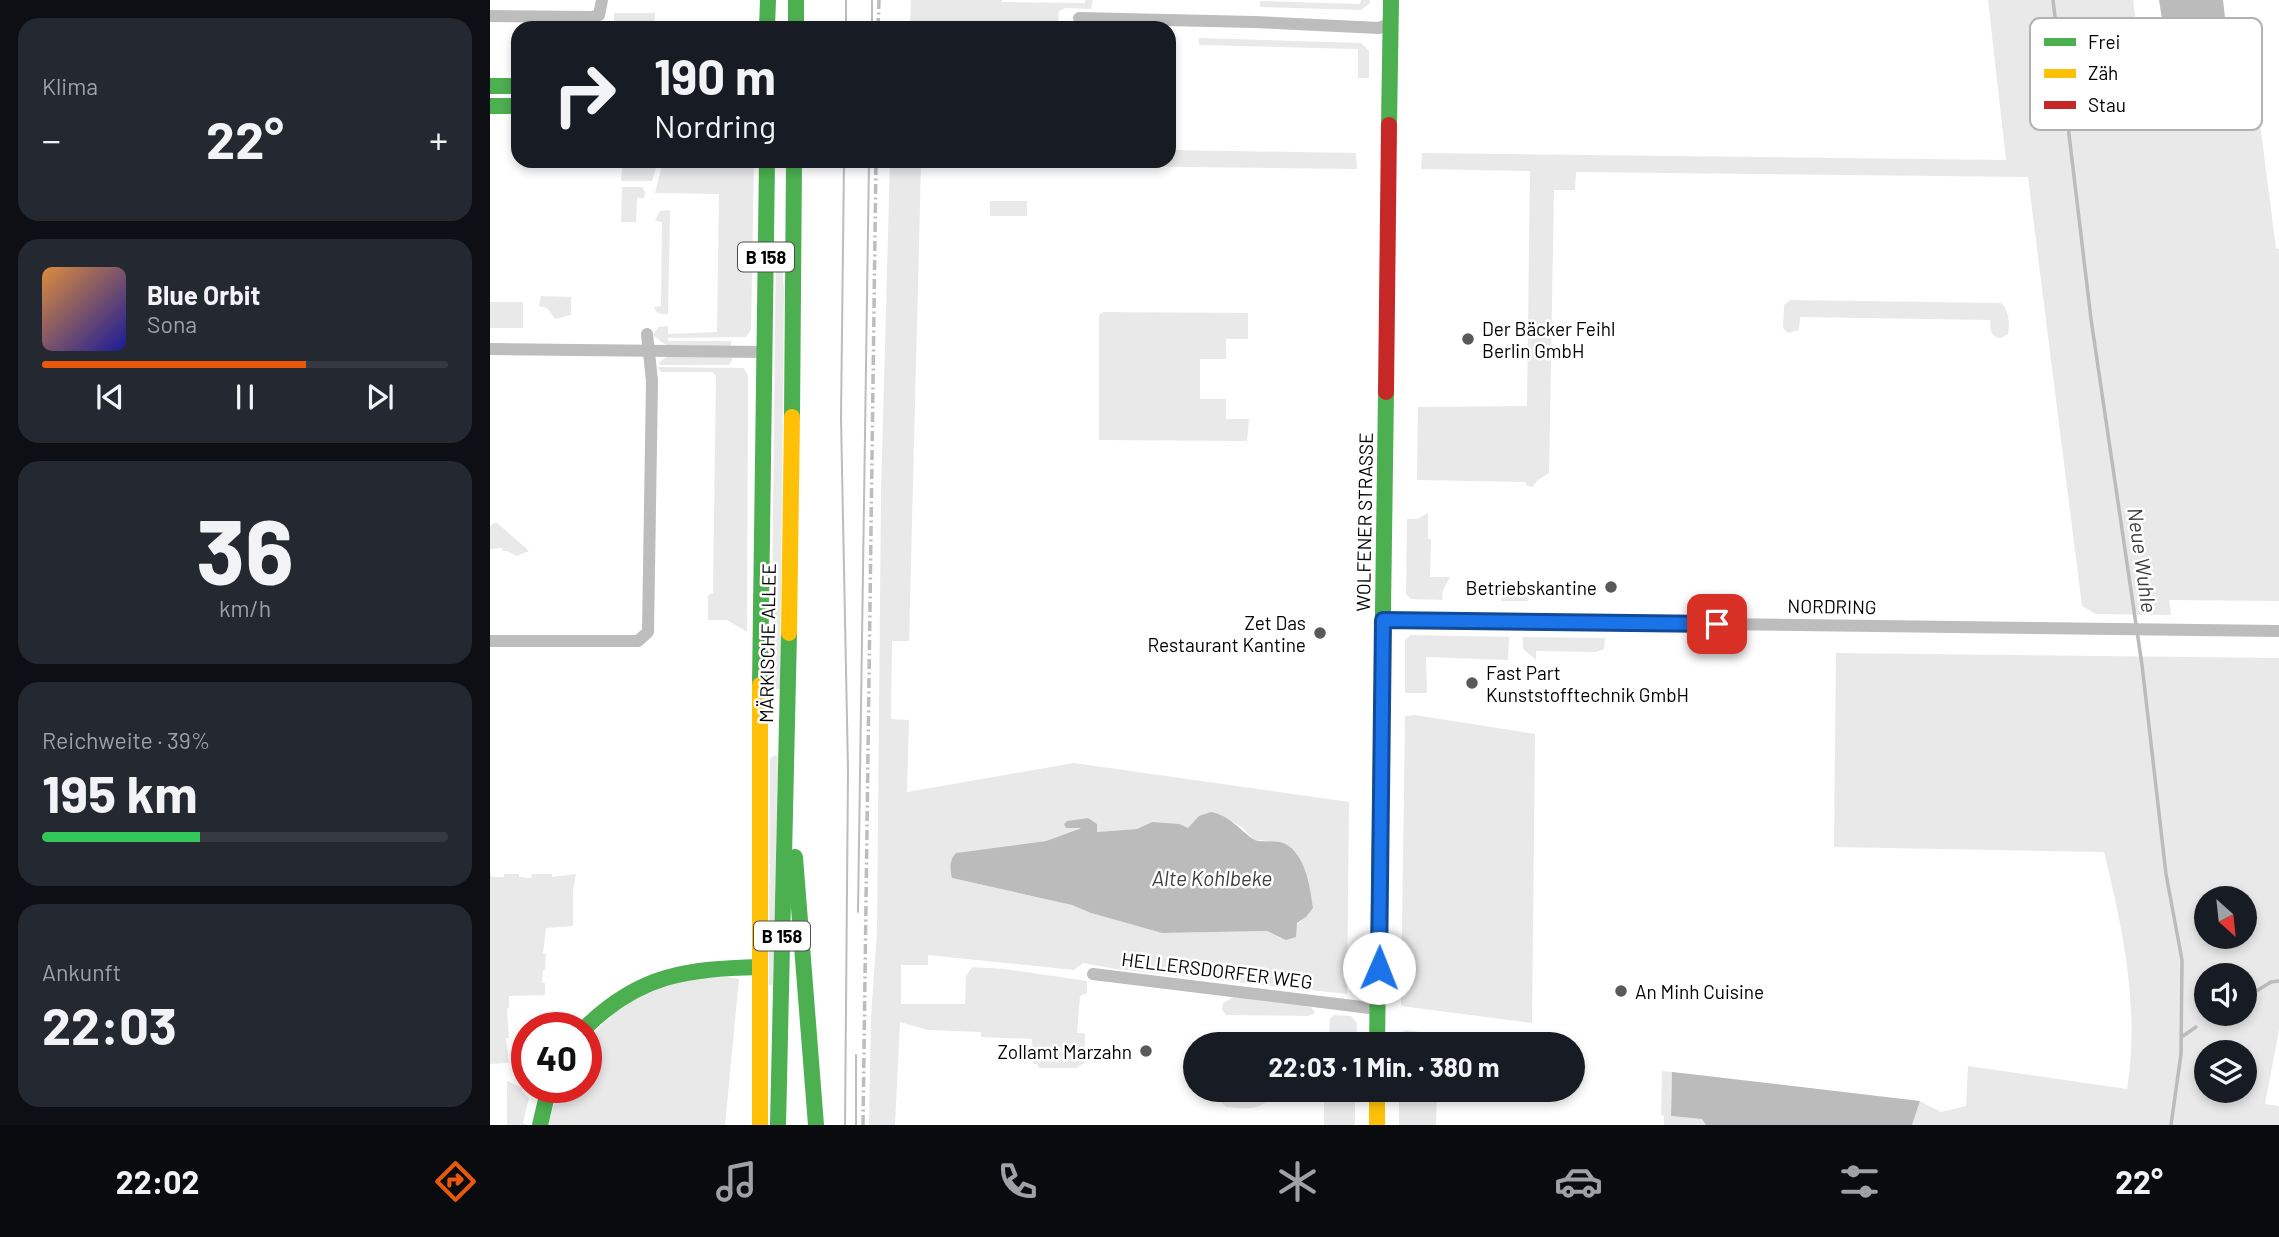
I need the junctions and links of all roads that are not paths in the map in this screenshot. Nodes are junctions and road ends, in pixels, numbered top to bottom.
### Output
1 (601, 0) edge
2 (768, 0) edge
3 (796, 0) edge
4 (1391, 0) edge
5 (490, 16) edge
6 (1079, 18) dead end
7 (767, 21) edge
8 (796, 21) edge
9 (1390, 24) junction
10 (490, 86) edge
11 (511, 86) edge
12 (490, 106) edge
13 (511, 106) edge
14 (767, 168) edge
15 (794, 168) edge
16 (648, 334) dead end
17 (490, 349) edge
18 (651, 351) junction
19 (765, 352) junction
20 (1383, 620) junction
21 (2279, 631) edge
22 (490, 641) edge
23 (787, 747) junction
24 (760, 967) junction
25 (1093, 974) dead end
26 (1378, 1009) junction
27 (602, 1014) edge
28 (1377, 1032) edge
29 (1377, 1102) edge
30 (545, 1103) edge
31 (540, 1125) edge
32 (760, 1125) edge
33 (778, 1125) edge
34 (816, 1125) edge
35 (1377, 1125) edge

1 - 5 street
2 - 7 main road
3 - 8 main road
4 - 9 main road, WOLFENER STRASSE
6 - 9 street
9 - 20 main road, WOLFENER STRASSE
10 - 11 main road
12 - 13 main road
14 - 19 main road, MÄRKISCHE ALLEE / B 158
15 - 23 main road, MÄRKISCHE ALLEE / B 158
16 - 18 street
17 - 18 street
18 - 19 street
18 - 22 street
19 - 24 main road, MÄRKISCHE ALLEE / B 158
20 - 21 street, NORDRING
20 - 26 main road, WOLFENER STRASSE
23 - 33 main road, MÄRKISCHE ALLEE / B 158
23 - 34 main road
24 - 27 main road
24 - 32 main road, MÄRKISCHE ALLEE / B 158
25 - 26 street, HELLERSDORFER WEG
26 - 28 main road, WOLFENER STRASSE
29 - 35 main road
30 - 31 main road

